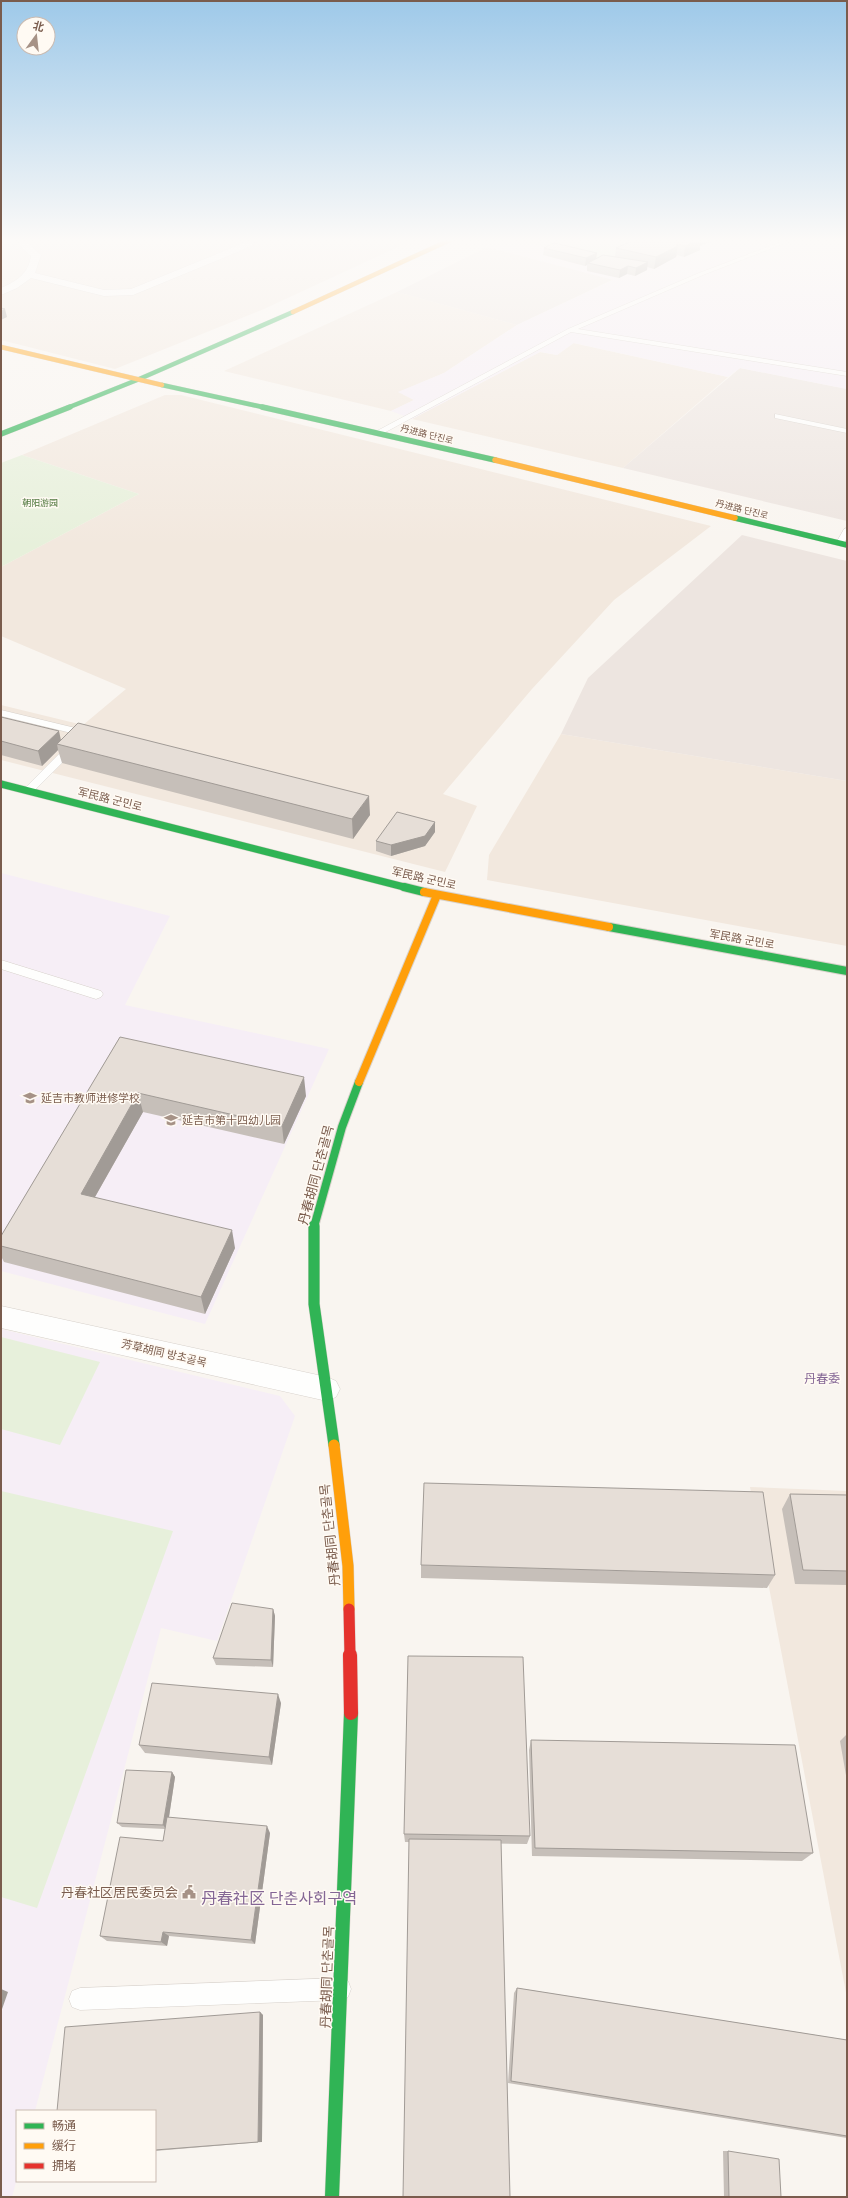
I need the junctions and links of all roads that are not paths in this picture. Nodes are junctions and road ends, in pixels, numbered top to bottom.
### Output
1 (225, 343) edge
2 (546, 343) edge
3 (649, 343) edge
4 (1, 347) edge
5 (847, 374) edge
6 (137, 380) junction
7 (778, 416) dead end
8 (847, 431) edge
9 (379, 432) junction
10 (1, 434) edge
11 (847, 532) edge
12 (844, 544) edge
13 (1, 713) edge
14 (85, 734) junction
15 (101, 737) edge
16 (1, 784) edge
17 (28, 791) junction
18 (437, 895) junction
19 (1, 964) edge
20 (847, 971) edge
21 (96, 994) dead end
22 (1, 1317) edge
23 (327, 1389) junction
24 (340, 1990) junction
25 (80, 1999) dead end
26 (332, 2197) edge

1 - 6 street
2 - 9 lane
3 - 5 lane
4 - 6 street, 丹进路 단진로
6 - 9 street, 丹进路 단진로
6 - 10 street
7 - 8 lane
9 - 12 street, 丹进路 단진로
11 - 12 lane
13 - 14 lane
14 - 15 lane
14 - 17 lane
16 - 17 street, 军民路 군민로
17 - 18 street, 军民路 군민로
18 - 20 street, 军民路 군민로
18 - 23 street, 丹春胡同 단춘골목
19 - 21 lane
22 - 23 street, 芳草胡同 방초골목
23 - 24 street, 丹春胡同 단춘골목
24 - 25 lane
24 - 26 street, 丹春胡同 단춘골목

